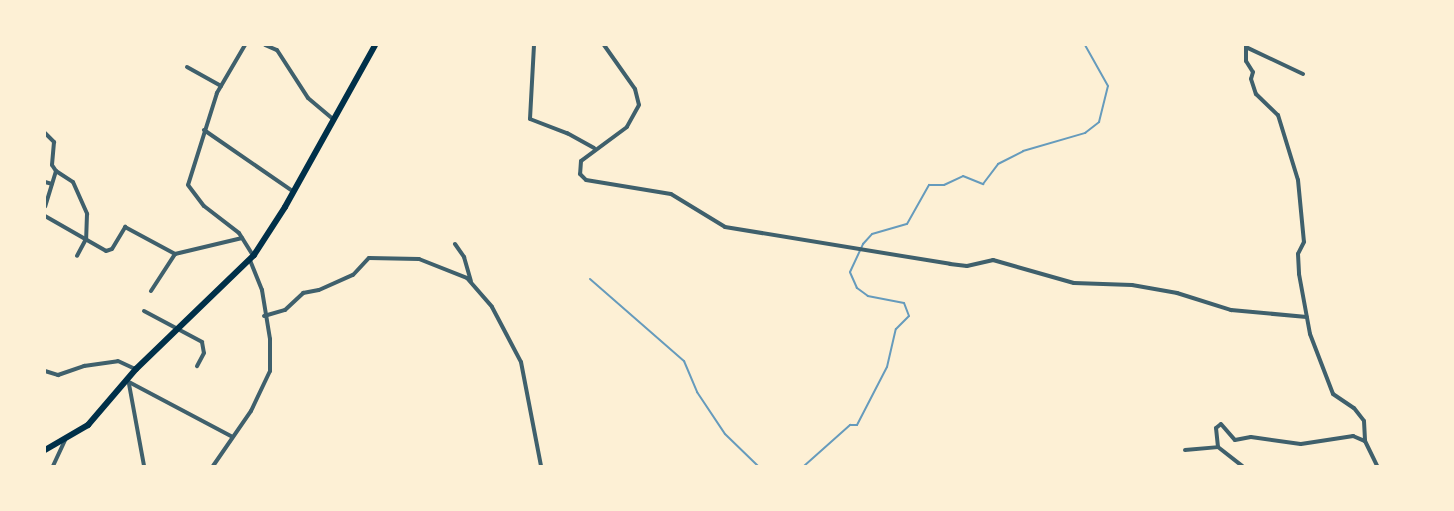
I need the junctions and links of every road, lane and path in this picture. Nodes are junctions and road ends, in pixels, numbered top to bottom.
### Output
1 (245, 45) edge
2 (265, 45) edge
3 (375, 45) edge
4 (534, 45) edge
5 (604, 45) edge
6 (187, 67) dead end
7 (1303, 74) dead end
8 (221, 86) junction
9 (332, 118) junction
10 (204, 130) junction
11 (45, 134) edge
12 (594, 148) junction
13 (56, 171) junction
14 (45, 182) edge
15 (52, 184) junction
16 (294, 192) junction
17 (45, 206) edge
18 (45, 216) edge
19 (242, 238) junction
20 (86, 239) junction
21 (455, 244) dead end
22 (175, 254) junction
23 (77, 256) dead end
24 (252, 258) junction
25 (471, 281) junction
26 (151, 291) dead end
27 (144, 311) dead end
28 (264, 316) junction
29 (1307, 317) junction
30 (177, 332) junction
31 (198, 366) dead end
32 (136, 369) junction
33 (45, 371) edge
34 (128, 382) junction
35 (231, 436) junction
36 (65, 440) junction
37 (1365, 441) junction
38 (1218, 447) junction
39 (45, 450) edge
40 (1185, 450) dead end
41 (53, 466) edge
42 (144, 466) edge
43 (213, 466) edge
44 (541, 466) edge
45 (1242, 466) edge
46 (1377, 466) edge

1 - 8 street
2 - 9 street
3 - 9 main road
4 - 12 street
5 - 12 street
6 - 8 street
7 - 29 street
8 - 10 street
9 - 16 main road
10 - 16 street
10 - 19 street
11 - 13 street
12 - 29 street
13 - 15 street
13 - 20 street
14 - 15 street
15 - 17 street
16 - 24 main road
18 - 20 street
19 - 22 street
19 - 24 street
20 - 22 street
20 - 23 street
21 - 25 street
22 - 26 street
24 - 28 street
24 - 30 main road
25 - 28 street
25 - 44 street
27 - 30 street
28 - 35 street
29 - 37 street
30 - 31 street
30 - 32 main road
32 - 33 street
32 - 34 main road
34 - 35 street
34 - 36 main road
34 - 42 street
35 - 43 street
36 - 39 main road
36 - 41 street
37 - 38 street
37 - 46 street
38 - 40 street
38 - 45 street

